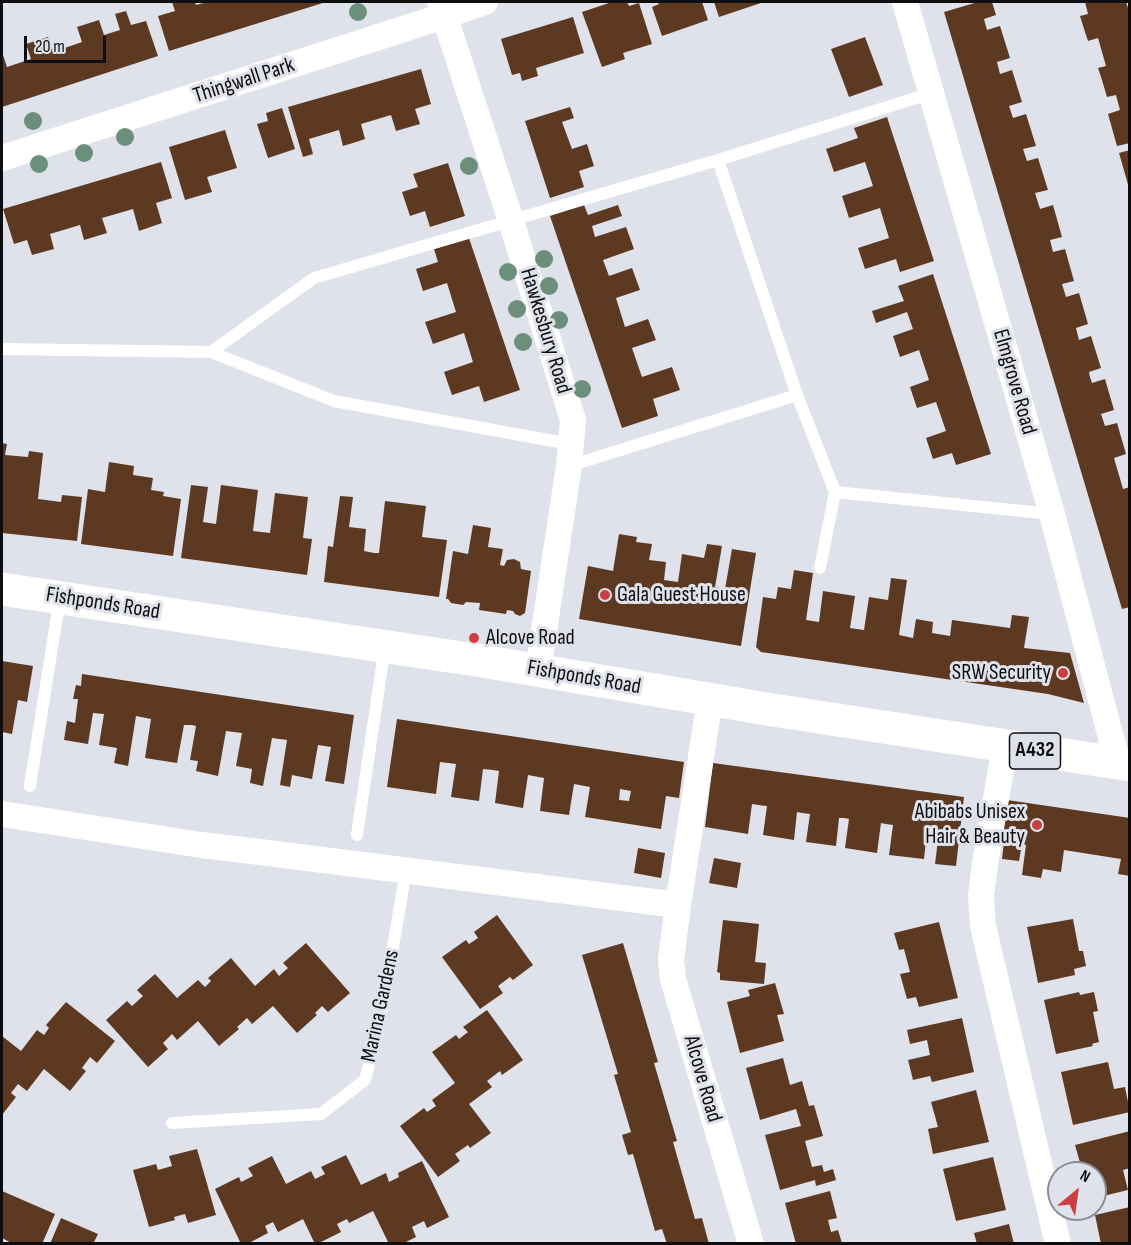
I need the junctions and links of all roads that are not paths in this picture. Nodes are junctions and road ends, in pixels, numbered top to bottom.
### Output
1 (485, 2) edge
2 (905, 2) edge
3 (442, 9) edge
4 (932, 93) junction
5 (2, 158) edge
6 (718, 160) junction
7 (511, 221) junction
8 (2, 349) edge
9 (211, 352) junction
10 (797, 395) junction
11 (570, 455) junction
12 (835, 492) junction
13 (1052, 514) junction
14 (820, 568) dead end
15 (2, 589) edge
16 (60, 597) junction
17 (385, 646) junction
18 (538, 670) junction
19 (710, 699) junction
20 (1005, 746) junction
21 (1124, 764) edge
22 (30, 786) dead end
23 (2, 814) edge
24 (357, 835) dead end
25 (406, 871) junction
26 (678, 905) junction
27 (172, 1123) dead end
28 (751, 1244) edge
29 (1058, 1244) edge

1 - 3 street, Thingwall Park
2 - 4 street, Elmgrove Road
3 - 5 street, Thingwall Park
3 - 7 street, Hawkesbury Road
4 - 6 lane
4 - 13 street, Elmgrove Road
6 - 7 lane
6 - 10 lane
7 - 9 lane
7 - 11 street, Hawkesbury Road
8 - 9 lane
9 - 11 lane
10 - 11 lane
10 - 12 lane
11 - 18 street, Hawkesbury Road
12 - 13 lane
12 - 14 lane
13 - 21 street, Elmgrove Road
15 - 16 main road, Fishponds Road / A432
16 - 17 main road, Fishponds Road / A432
16 - 22 lane
17 - 18 main road, Fishponds Road / A432
17 - 24 lane
18 - 19 main road, Fishponds Road / A432
19 - 20 main road, Fishponds Road / A432
19 - 26 street, Alcove Road
20 - 21 main road, Fishponds Road / A432
20 - 29 street
23 - 25 street
25 - 26 street
25 - 27 lane, Marina Gardens
26 - 28 street, Alcove Road

